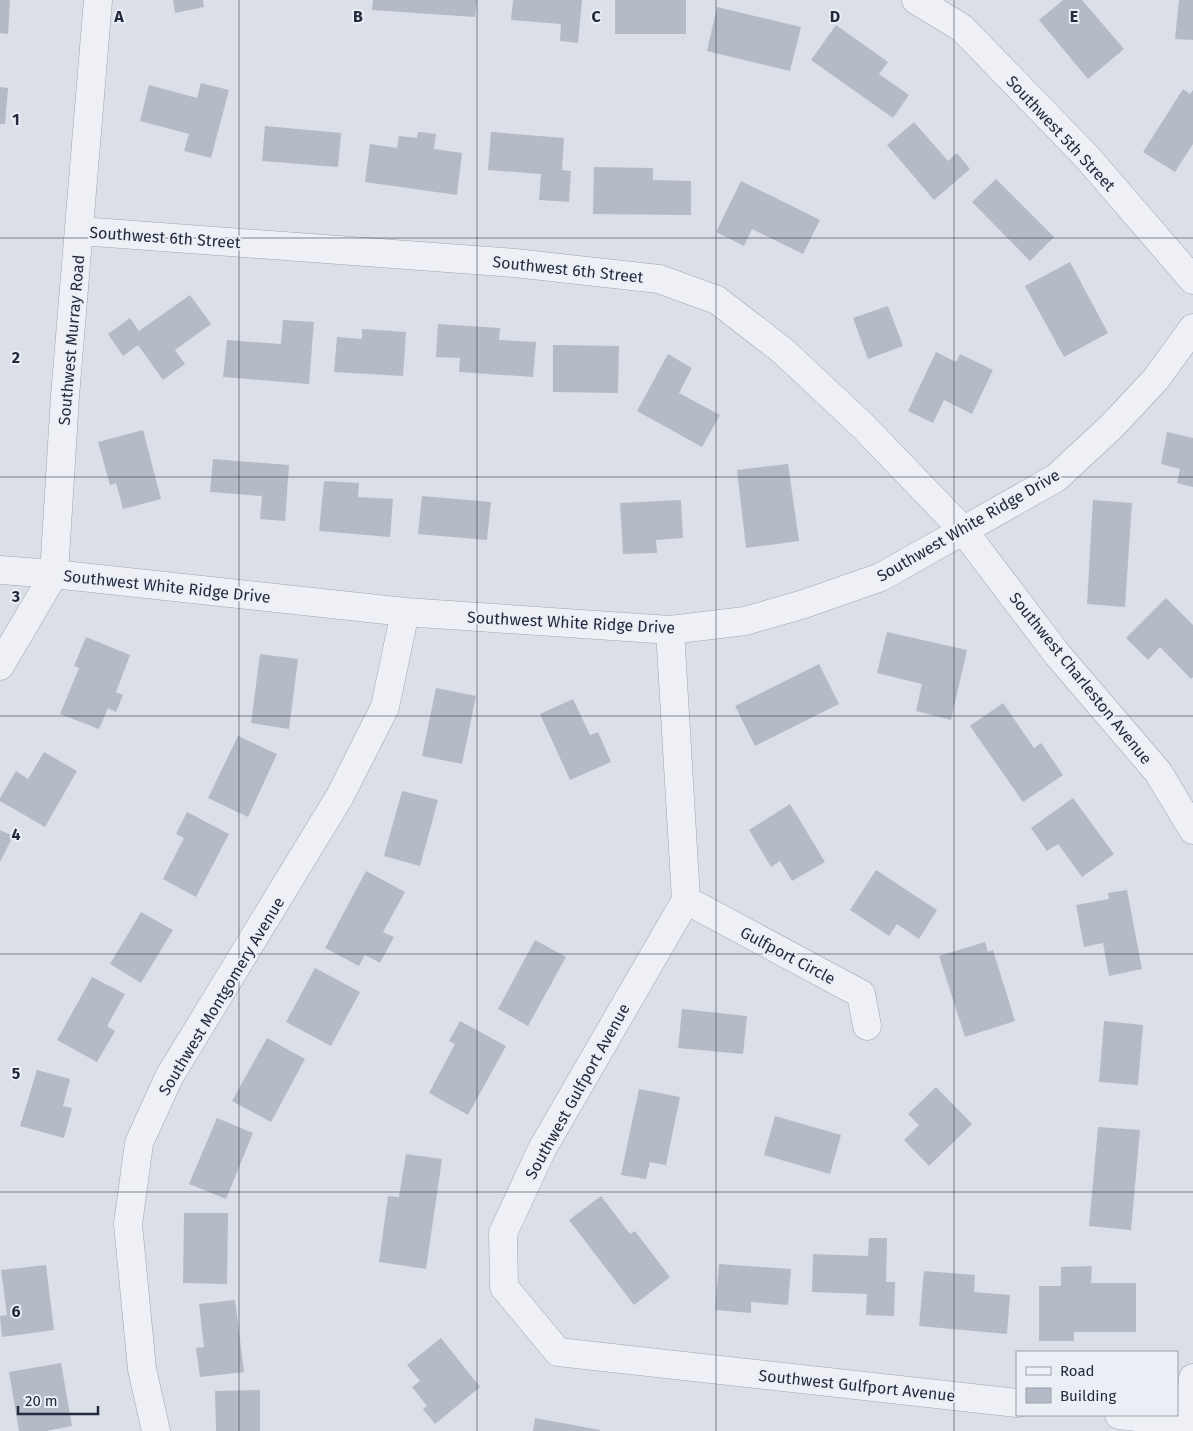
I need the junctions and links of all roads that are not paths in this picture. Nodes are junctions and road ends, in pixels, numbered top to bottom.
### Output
1 (98, 0) edge
2 (916, 0) edge
3 (80, 231) junction
4 (1193, 280) edge
5 (1193, 328) edge
6 (963, 530) junction
7 (0, 570) edge
8 (54, 574) junction
9 (405, 612) junction
10 (670, 630) junction
11 (0, 666) edge
12 (1193, 830) edge
13 (686, 900) junction
14 (867, 1026) dead end
15 (1193, 1378) edge
16 (1016, 1403) edge
17 (1125, 1416) edge
18 (1189, 1427) edge
19 (156, 1431) edge

1 - 3 street, Southwest Murray Road
2 - 4 street, Southwest 5th Street
3 - 6 street, Southwest 6th Street
3 - 8 street, Southwest Murray Road
5 - 6 street, Southwest White Ridge Drive
6 - 10 street, Southwest White Ridge Drive
6 - 12 street, Southwest Charleston Avenue
7 - 8 street, Southwest White Ridge Drive
8 - 9 street, Southwest White Ridge Drive
8 - 11 street, Southwest Murray Road
9 - 10 street, Southwest White Ridge Drive
9 - 19 street, Southwest Montgomery Avenue
10 - 13 street
13 - 14 street, Gulfport Circle
13 - 16 street, Southwest Gulfport Avenue
15 - 18 street
17 - 18 street

